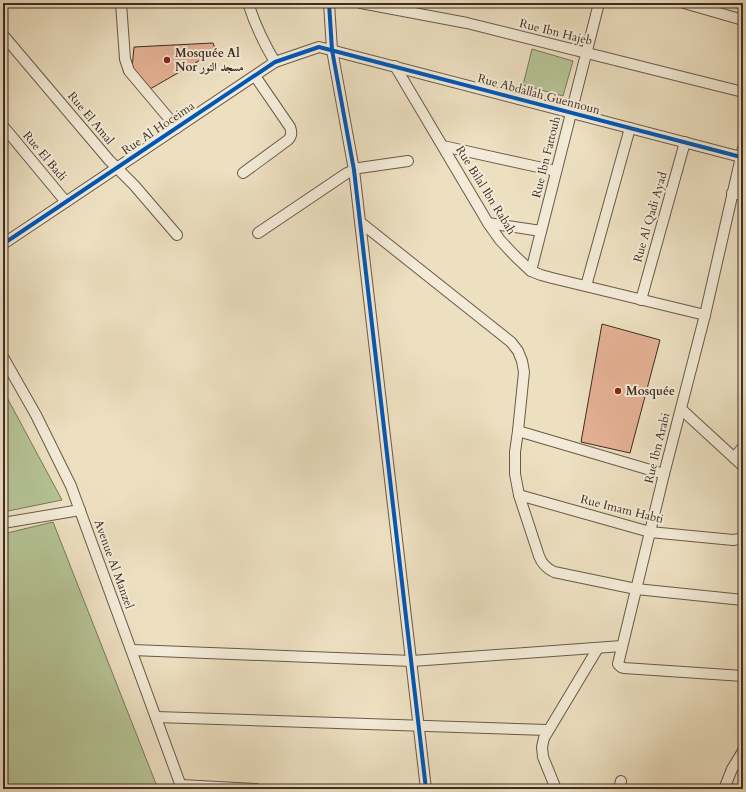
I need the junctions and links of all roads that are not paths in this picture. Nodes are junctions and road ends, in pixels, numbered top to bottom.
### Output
1 (121, 3) edge
2 (248, 3) edge
3 (329, 3) edge
4 (361, 3) edge
5 (599, 3) edge
6 (684, 3) edge
7 (743, 20) edge
8 (3, 35) edge
9 (332, 50) junction
10 (586, 53) junction
11 (275, 62) junction
12 (395, 66) junction
13 (255, 76) junction
14 (743, 92) edge
15 (571, 112) junction
16 (3, 126) edge
17 (177, 128) junction
18 (630, 128) junction
19 (685, 142) junction
20 (443, 146) junction
21 (742, 152) edge
22 (408, 161) dead end
23 (117, 168) junction
24 (354, 170) junction
25 (556, 171) junction
26 (243, 173) dead end
27 (732, 193) junction
28 (743, 195) edge
29 (66, 202) junction
30 (360, 222) junction
31 (488, 223) junction
32 (541, 231) junction
33 (258, 233) dead end
34 (177, 235) dead end
35 (3, 244) edge
36 (531, 271) junction
37 (586, 286) junction
38 (641, 300) junction
39 (705, 315) junction
40 (3, 357) edge
41 (681, 409) junction
42 (518, 431) junction
43 (743, 447) edge
44 (734, 458) junction
45 (743, 466) edge
46 (664, 474) junction
47 (519, 495) junction
48 (80, 510) junction
49 (3, 523) edge
50 (650, 532) junction
51 (743, 538) edge
52 (636, 589) junction
53 (743, 600) edge
54 (622, 646) junction
55 (598, 648) junction
56 (132, 650) junction
57 (412, 661) junction
58 (743, 676) edge
59 (156, 717) junction
60 (419, 726) junction
61 (548, 730) junction
62 (743, 751) edge
63 (182, 787) edge
64 (256, 789) edge
65 (426, 789) edge
66 (556, 789) edge
67 (724, 789) edge

1 - 17 street
2 - 11 street
3 - 9 street
4 - 10 street, Rue Ibn Hajeb
5 - 10 street, Rue Ibn Fattouh
6 - 7 street
8 - 23 street, Rue El Amal
9 - 11 street, Rue Al Hoceima
9 - 12 street, Rue Abdallah Guennoun
9 - 24 street
10 - 14 street, Rue Ibn Hajeb
10 - 15 street, Rue Ibn Fattouh
11 - 13 street, Rue Al Hoceima
12 - 15 street, Rue Abdallah Guennoun
12 - 20 street, Rue Bilal Ibn Rabah
13 - 17 street, Rue Al Hoceima
13 - 26 street
15 - 18 street, Rue Abdallah Guennoun
15 - 25 street, Rue Ibn Fattouh
16 - 29 street, Rue El Badi
17 - 23 street, Rue Al Hoceima
18 - 19 street, Rue Abdallah Guennoun
18 - 37 street
19 - 21 street, Rue Abdallah Guennoun
19 - 38 street, Rue Al Qadi Ayad
20 - 25 street
20 - 31 street, Rue Bilal Ibn Rabah
21 - 27 street, Rue Ibn Arabi
22 - 24 street
23 - 29 street, Rue Al Hoceima
23 - 34 street, Rue El Amal
24 - 30 street
24 - 33 street
25 - 32 street, Rue Ibn Fattouh
27 - 28 street
27 - 39 street, Rue Ibn Arabi
29 - 35 street, Rue Al Hoceima
30 - 42 street
30 - 57 street
31 - 32 street
31 - 36 street, Rue Bilal Ibn Rabah
32 - 36 street, Rue Ibn Fattouh
36 - 37 street, Rue Bilal Ibn Rabah
37 - 38 street, Rue Bilal Ibn Rabah
38 - 39 street, Rue Bilal Ibn Rabah
39 - 41 street, Rue Ibn Arabi
40 - 48 street, Avenue Al Manzel
41 - 44 street
41 - 46 street, Rue Ibn Arabi
42 - 46 street
42 - 47 street
43 - 44 street
44 - 45 street
46 - 50 street, Rue Ibn Arabi
47 - 50 street, Rue Imam Habti
47 - 52 street
48 - 49 street
48 - 56 street, Avenue Al Manzel
50 - 51 street, Rue Imam Habti
50 - 52 street, Rue Ibn Arabi
52 - 53 street
52 - 54 street, Rue Ibn Arabi
54 - 55 street
54 - 58 street, Rue Ibn Arabi
55 - 57 street
55 - 61 street
56 - 57 street
56 - 59 street, Avenue Al Manzel
57 - 60 street
59 - 60 street
59 - 63 street, Avenue Al Manzel
60 - 61 street
60 - 65 street
61 - 66 street
62 - 67 street
63 - 64 street

